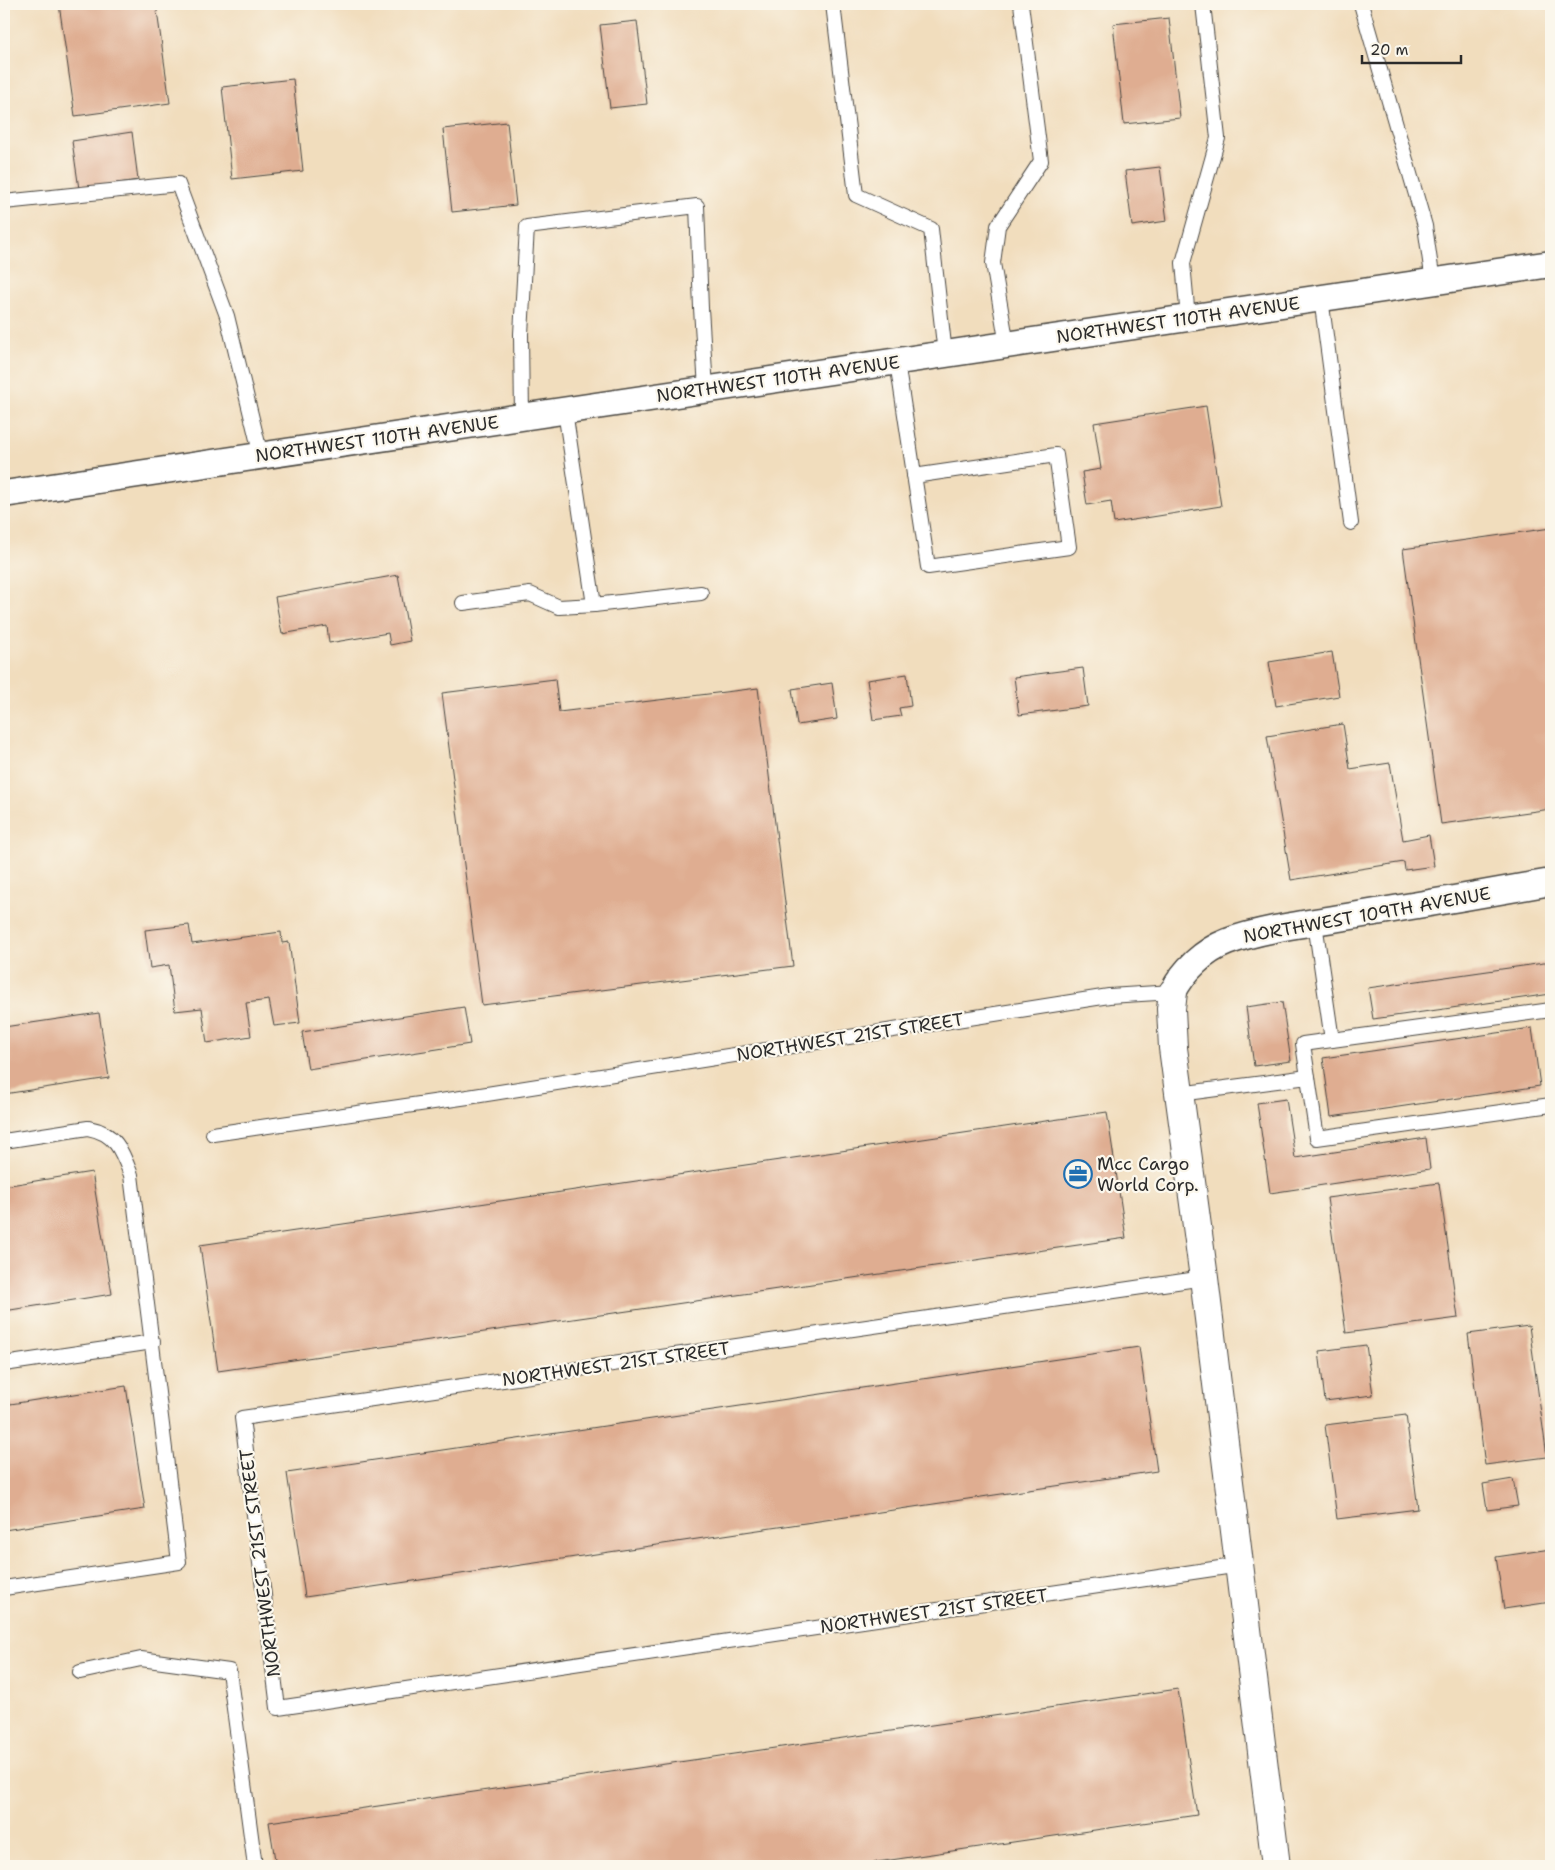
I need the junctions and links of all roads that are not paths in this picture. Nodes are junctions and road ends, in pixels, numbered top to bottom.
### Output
1 (833, 4) edge
2 (1021, 4) edge
3 (1203, 4) edge
4 (1361, 4) edge
5 (4, 202) edge
6 (1551, 264) edge
7 (1433, 282) junction
8 (1321, 298) junction
9 (1188, 318) junction
10 (1007, 345) junction
11 (945, 354) junction
12 (897, 362) junction
13 (706, 389) junction
14 (565, 411) junction
15 (522, 417) junction
16 (261, 456) junction
17 (914, 476) junction
18 (4, 494) edge
19 (1352, 523) dead end
20 (701, 593) dead end
21 (463, 603) dead end
22 (594, 605) junction
23 (1551, 882) edge
24 (1315, 922) junction
25 (1173, 992) junction
26 (1551, 1010) edge
27 (1332, 1040) junction
28 (1308, 1077) junction
29 (1179, 1094) junction
30 (1551, 1105) edge
31 (213, 1134) dead end
32 (4, 1141) edge
33 (1204, 1278) junction
34 (153, 1342) junction
35 (4, 1364) edge
36 (1240, 1565) junction
37 (4, 1588) edge
38 (80, 1672) dead end
39 (255, 1866) edge
40 (1276, 1866) edge

1 - 11 lane
2 - 10 lane
3 - 9 lane
4 - 7 lane
5 - 16 lane
6 - 7 street, NORTHWEST 110TH AVENUE
7 - 8 street, NORTHWEST 110TH AVENUE
8 - 9 street, NORTHWEST 110TH AVENUE
8 - 19 lane
9 - 10 street, NORTHWEST 110TH AVENUE
10 - 11 street, NORTHWEST 110TH AVENUE
11 - 12 street, NORTHWEST 110TH AVENUE
12 - 13 street, NORTHWEST 110TH AVENUE
12 - 17 lane
13 - 14 street, NORTHWEST 110TH AVENUE
13 - 15 lane
14 - 15 street, NORTHWEST 110TH AVENUE
14 - 22 lane
15 - 16 street, NORTHWEST 110TH AVENUE
16 - 18 street, NORTHWEST 110TH AVENUE
17 - 17 lane
20 - 22 lane
21 - 22 lane
23 - 24 street, NORTHWEST 109TH AVENUE
24 - 25 street, NORTHWEST 109TH AVENUE
24 - 27 lane
25 - 29 street
25 - 31 lane, NORTHWEST 21ST STREET
26 - 27 lane
27 - 28 lane
28 - 29 lane
28 - 30 lane
29 - 33 street
32 - 34 lane
33 - 36 street
33 - 36 lane, NORTHWEST 21ST STREET
34 - 35 lane
34 - 37 lane
36 - 40 street
38 - 39 lane

